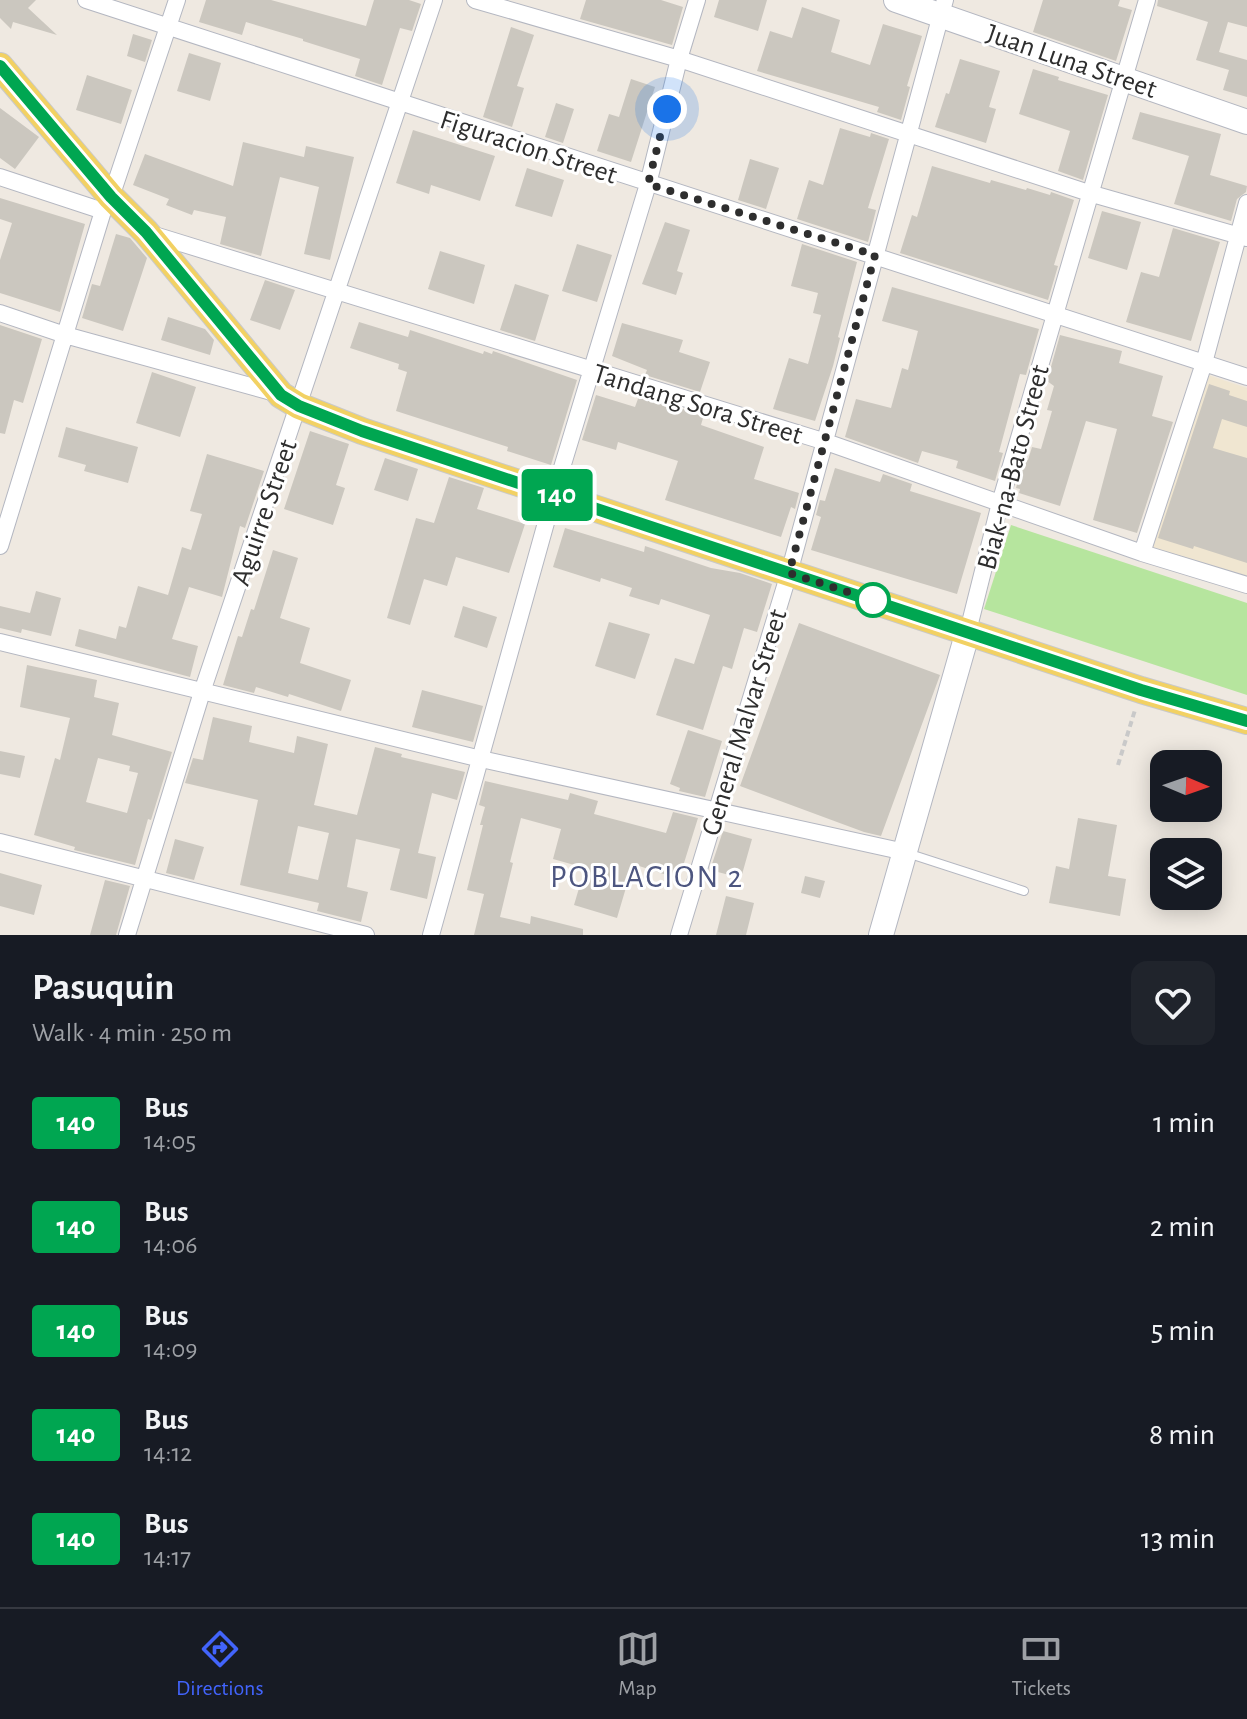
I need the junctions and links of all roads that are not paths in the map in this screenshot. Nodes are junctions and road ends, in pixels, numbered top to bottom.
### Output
1 (86, 0) edge
2 (177, 0) edge
3 (434, 0) edge
4 (475, 0) edge
5 (697, 0) edge
6 (896, 0) edge
7 (1147, 0) edge
8 (943, 7) edge
9 (168, 27) junction
10 (679, 59) junction
11 (0, 66) edge
12 (1124, 79) junction
13 (401, 104) junction
14 (1247, 122) edge
15 (908, 135) junction
16 (0, 177) edge
17 (648, 184) junction
18 (1089, 193) junction
19 (1247, 203) edge
20 (107, 204) junction
21 (146, 232) junction
22 (1242, 237) edge
23 (875, 255) junction
24 (339, 290) junction
25 (0, 313) edge
26 (1054, 313) junction
27 (65, 335) junction
28 (1204, 363) junction
29 (593, 372) junction
30 (1247, 377) edge
31 (290, 400) junction
32 (826, 442) junction
33 (554, 494) junction
34 (1000, 503) junction
35 (0, 546) edge
36 (1142, 553) junction
37 (789, 573) junction
38 (1247, 585) edge
39 (968, 631) junction
40 (0, 642) edge
41 (202, 692) junction
42 (1247, 721) edge
43 (481, 759) junction
44 (715, 811) junction
45 (0, 842) edge
46 (905, 852) junction
47 (143, 879) junction
48 (1024, 891) dead end
49 (127, 935) edge
50 (366, 935) edge
51 (431, 935) edge
52 (679, 935) edge
53 (881, 935) edge

1 - 9 street, Figuracion Street
2 - 9 street
3 - 13 street, Aguirre Street
4 - 10 street
5 - 10 street
6 - 8 street, Juan Luna Street
7 - 12 street, Biak-na-Bato Street
8 - 12 street, Juan Luna Street
8 - 15 street, General Malvar Street
9 - 13 street, Figuracion Street
9 - 20 street
10 - 15 street
10 - 17 street
11 - 20 main road
12 - 14 street, Juan Luna Street
12 - 18 street, Biak-na-Bato Street
13 - 17 street, Figuracion Street
13 - 24 street, Aguirre Street
15 - 18 street
15 - 23 street, General Malvar Street
16 - 20 street
17 - 23 street, Figuracion Street
17 - 29 street
18 - 22 street
18 - 26 street, Biak-na-Bato Street
19 - 22 street
20 - 21 main road
20 - 27 street
21 - 24 street, Tandang Sora Street
21 - 31 main road
22 - 28 street
23 - 26 street, Figuracion Street
23 - 32 street, General Malvar Street
24 - 29 street, Tandang Sora Street
24 - 31 street, Aguirre Street
25 - 27 street
26 - 28 street, Figuracion Street
26 - 34 street, Biak-na-Bato Street
27 - 31 street
27 - 35 street
28 - 30 street, Figuracion Street
28 - 36 street
29 - 32 street, Tandang Sora Street
29 - 33 street
31 - 33 main road
31 - 41 street, Aguirre Street
32 - 34 street, Tandang Sora Street
32 - 37 street, General Malvar Street
33 - 37 main road
33 - 43 street
34 - 36 street, Tandang Sora Street
34 - 39 street, Biak-na-Bato Street
36 - 38 street, Tandang Sora Street
37 - 39 main road
37 - 44 street, General Malvar Street
39 - 42 main road
39 - 46 street, Biak-na-Bato Street
40 - 41 street
41 - 43 street
41 - 47 street, Aguirre Street
43 - 44 street
43 - 51 street
44 - 46 street
44 - 52 street, General Malvar Street
45 - 47 street
46 - 48 lane
46 - 53 street, Biak-na-Bato Street
47 - 49 street, Aguirre Street
47 - 50 street

